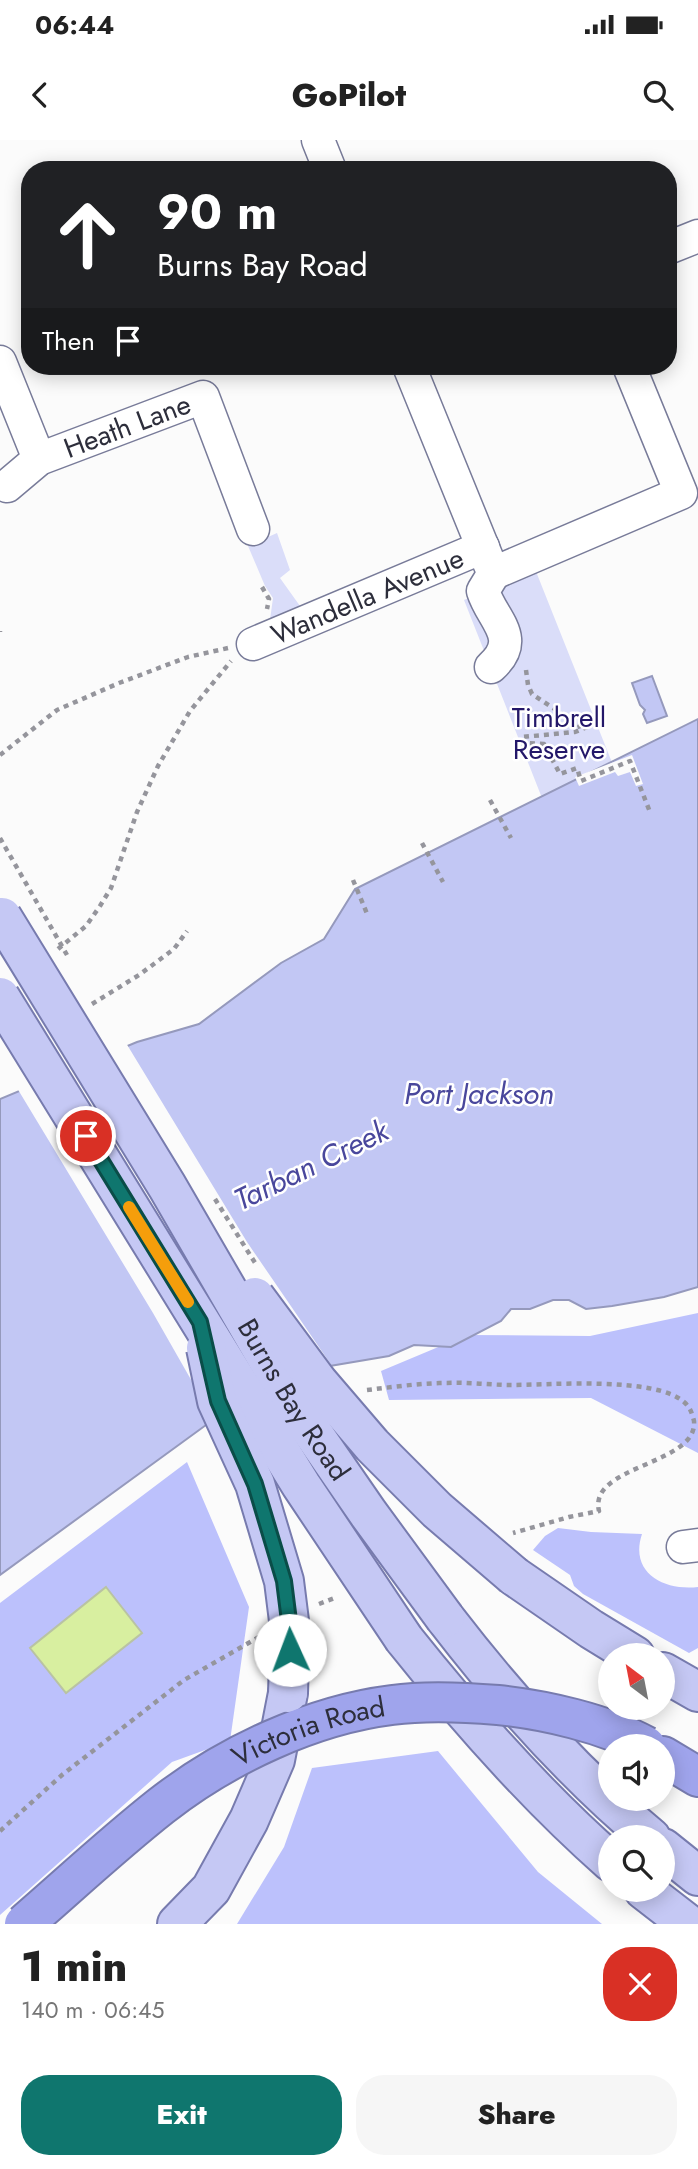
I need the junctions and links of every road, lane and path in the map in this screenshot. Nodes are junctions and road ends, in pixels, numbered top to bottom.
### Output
1 (318, 140) edge
2 (326, 161) edge
3 (698, 236) edge
4 (677, 244) edge
5 (0, 362) edge
6 (414, 375) edge
7 (633, 375) edge
8 (39, 459) junction
9 (7, 486) dead end
10 (253, 529) dead end
11 (488, 560) junction
12 (253, 644) joint
13 (226, 664) dead end
14 (491, 667) dead end
15 (528, 685) dead end
16 (597, 723) dead end
17 (581, 730) junction
18 (0, 755) edge
19 (489, 800) dead end
20 (648, 809) dead end
21 (0, 838) edge
22 (511, 838) dead end
23 (422, 843) dead end
24 (353, 880) dead end
25 (443, 882) dead end
26 (1, 914) edge
27 (368, 916) dead end
28 (187, 931) dead end
29 (54, 951) dead end
30 (71, 962) dead end
31 (0, 997) edge
32 (92, 997) dead end
33 (89, 1006) dead end
34 (99, 1008) dead end
35 (167, 1186) junction
36 (210, 1191) dead end
37 (264, 1276) dead end
38 (200, 1322) junction
39 (364, 1390) dead end
40 (599, 1511) dead end
41 (614, 1643) edge
42 (676, 1679) edge
43 (698, 1692) edge
44 (613, 1734) edge
45 (636, 1825) edge
46 (598, 1850) edge
47 (675, 1858) edge
48 (698, 1876) edge
49 (660, 1902) edge
50 (24, 1924) edge
51 (177, 1924) edge
52 (688, 1924) edge

1 - 2 street
3 - 4 street
5 - 8 street
6 - 11 street
7 - 11 street, Wandella Avenue
8 - 9 street, Heath Lane
8 - 10 street, Heath Lane
11 - 12 street, Wandella Avenue
11 - 14 street
12 - 18 path
13 - 29 path
15 - 17 path
16 - 17 path
17 - 20 path
19 - 22 path
21 - 30 path, bridge
23 - 25 path
24 - 27 path
26 - 35 main road, Burns Bay Road, bridge
28 - 33 path
31 - 38 main road, Burns Bay Road, bridge
32 - 34 path
35 - 41 main road, bridge
35 - 45 main road, Burns Bay Road, bridge
36 - 37 path, bridge
38 - 46 main road, Burns Bay Road, bridge
38 - 51 main road, bridge
39 - 40 path
42 - 43 main road
44 - 50 highway, Victoria Road, bridge
47 - 48 main road
49 - 52 main road

